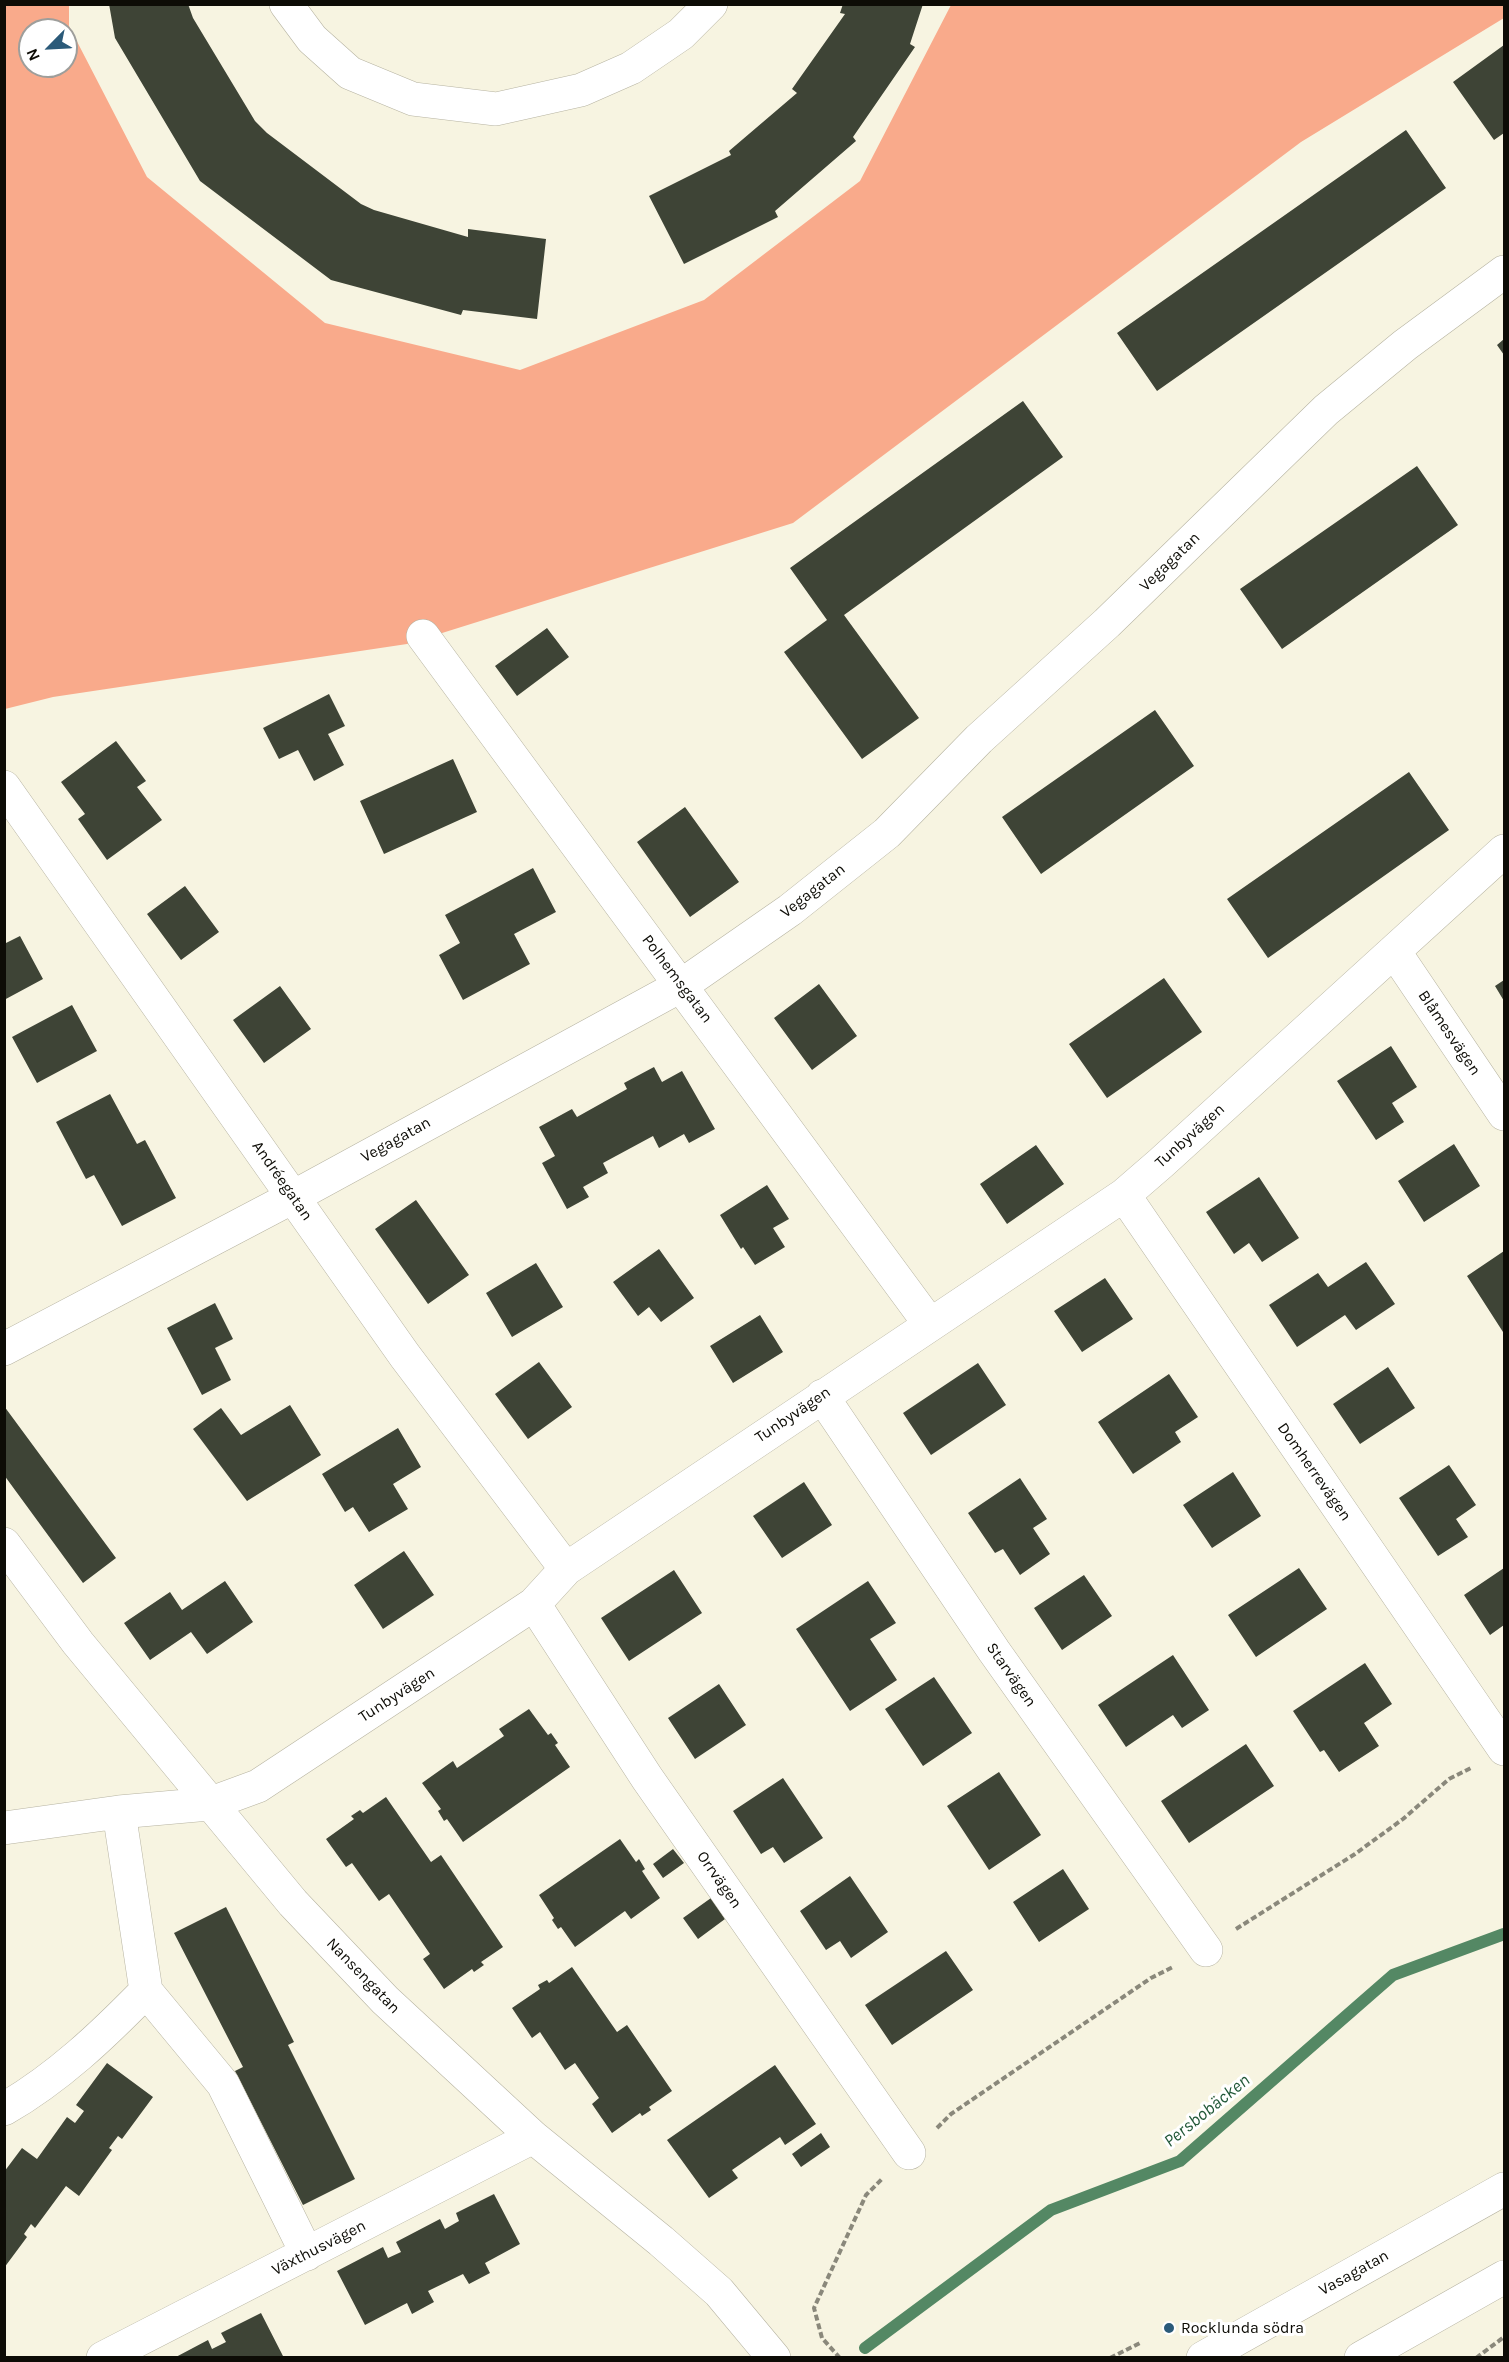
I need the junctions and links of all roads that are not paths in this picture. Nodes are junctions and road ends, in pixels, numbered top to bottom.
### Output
1 (286, 4) edge
2 (711, 4) edge
3 (1504, 272) edge
4 (423, 636) dead end
5 (4, 787) edge
6 (1504, 851) edge
7 (1394, 951) junction
8 (682, 985) junction
9 (1504, 1114) edge
10 (1124, 1195) junction
11 (293, 1197) junction
12 (929, 1323) junction
13 (4, 1349) edge
14 (822, 1396) junction
15 (4, 1544) edge
16 (566, 1569) junction
17 (534, 1604) junction
18 (1504, 1749) edge
19 (209, 1804) junction
20 (118, 1812) junction
21 (4, 1828) edge
22 (1206, 1950) road end
23 (146, 1991) junction
24 (4, 2109) edge
25 (533, 2137) junction
26 (909, 2153) road end
27 (1504, 2189) edge
28 (307, 2254) junction
29 (1504, 2277) edge
30 (103, 2358) edge
31 (774, 2358) edge
32 (1203, 2358) edge
33 (1361, 2358) edge

1 - 2 street
3 - 8 street, Vegagatan
4 - 8 street, Polhemsgatan
5 - 11 street, Andréegatan
6 - 7 street, Tunbyvägen
7 - 9 street, Blåmesvägen
7 - 10 street, Tunbyvägen
8 - 11 street, Vegagatan
8 - 12 street, Polhemsgatan
10 - 12 street, Tunbyvägen
10 - 18 street, Domherrevägen
11 - 13 street, Vegagatan
11 - 16 street, Andréegatan
12 - 14 street, Tunbyvägen
14 - 16 street, Tunbyvägen
14 - 22 street, Starvägen
15 - 19 street, Nansengatan
16 - 17 street, Tunbyvägen
17 - 19 street, Tunbyvägen
17 - 26 street, Orrvägen
19 - 20 street, Tunbyvägen
19 - 25 street, Nansengatan
20 - 21 street, Tunbyvägen
20 - 23 street
23 - 24 street
23 - 28 street
25 - 28 street, Växthusvägen
25 - 31 street, Nansengatan
27 - 32 street, Vasagatan
28 - 30 street, Växthusvägen
29 - 33 street

